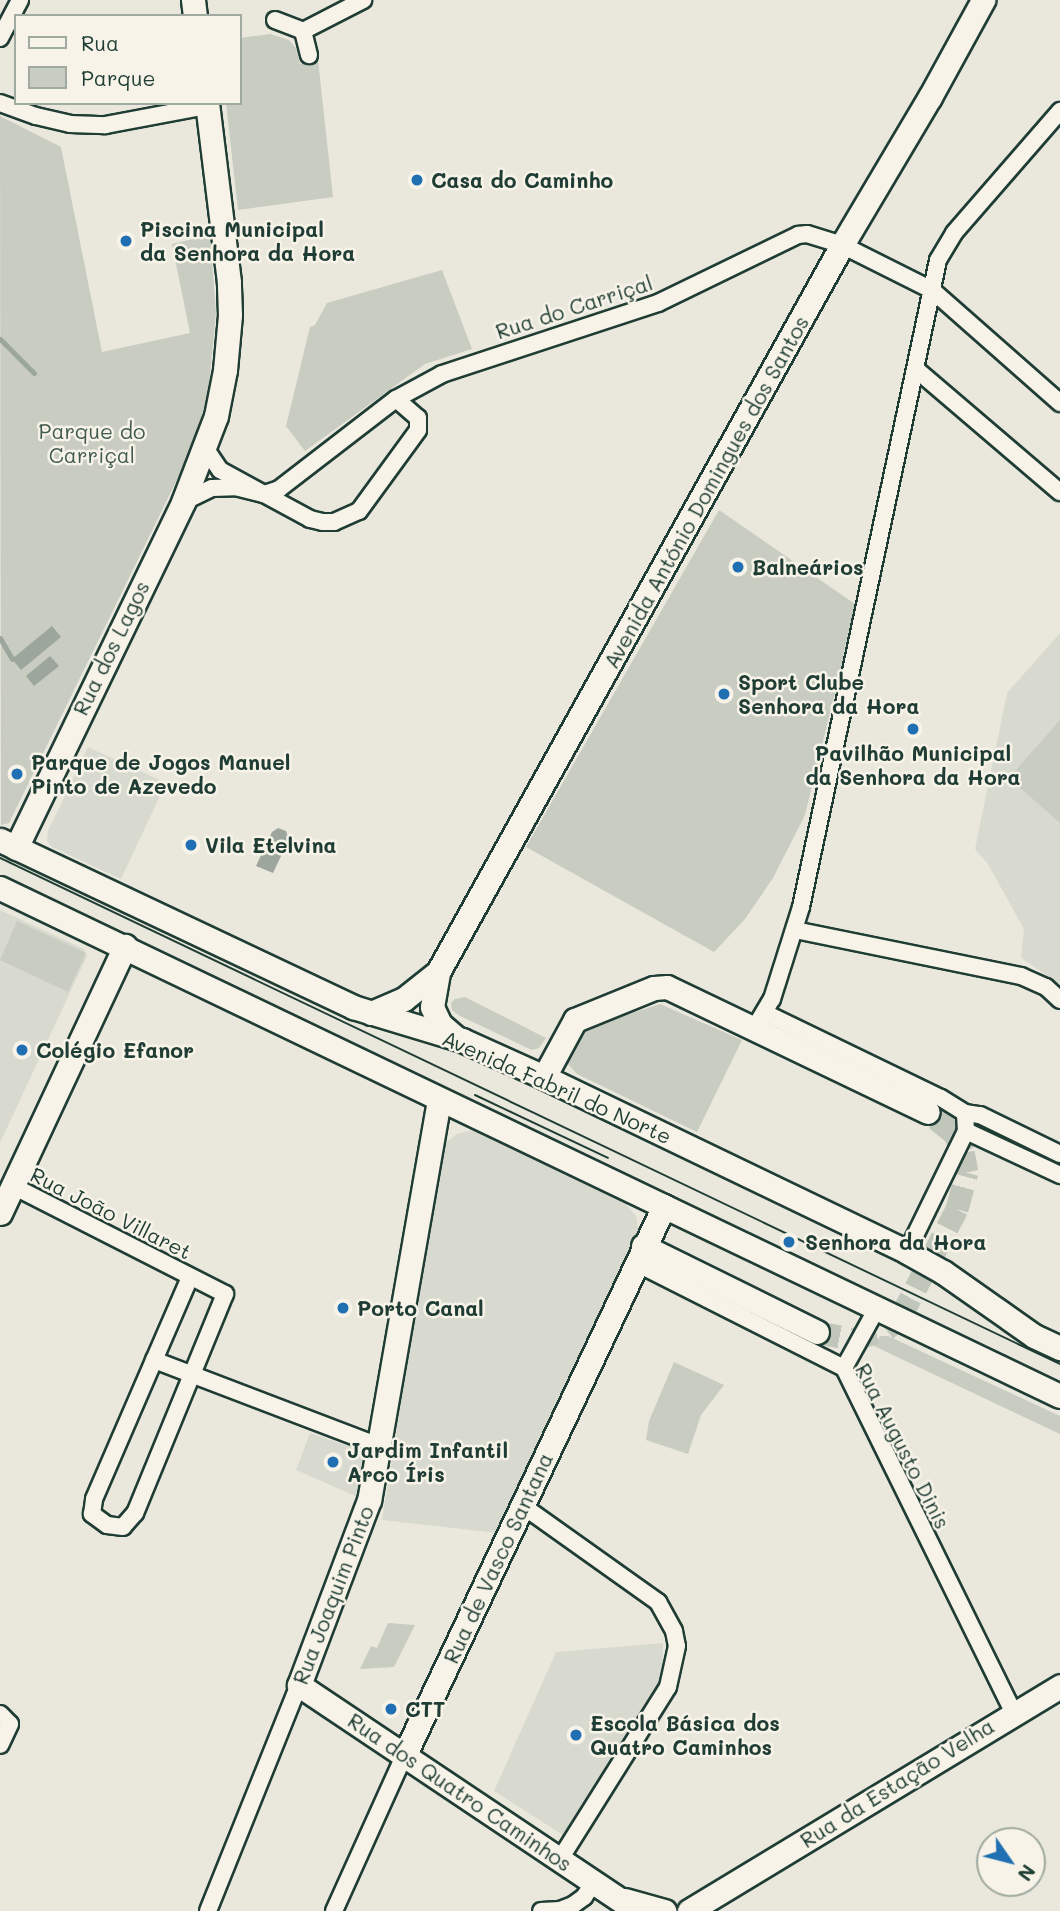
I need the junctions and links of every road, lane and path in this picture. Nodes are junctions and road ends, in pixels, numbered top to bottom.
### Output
1 (363, 0) edge
2 (984, 4) edge
3 (11, 7) edge
4 (275, 20) dead end
5 (303, 31) junction
6 (0, 38) edge
7 (309, 55) dead end
8 (0, 103) edge
9 (207, 105) edge
10 (1060, 111) edge
11 (842, 245) junction
12 (932, 290) junction
13 (917, 370) junction
14 (396, 399) junction
15 (1060, 403) edge
16 (206, 449) junction
17 (1060, 492) edge
18 (264, 494) junction
19 (183, 502) junction
20 (8, 844) edge
21 (0, 888) edge
22 (795, 930) junction
23 (125, 946) junction
24 (438, 972) junction
25 (1060, 1000) edge
26 (371, 1013) junction
27 (760, 1020) junction
28 (455, 1037) junction
29 (544, 1077) junction
30 (439, 1100) junction
31 (928, 1112) tunnel mouth
32 (965, 1113) junction
33 (966, 1131) junction
34 (1060, 1154) edge
35 (1060, 1175) edge
36 (13, 1186) junction
37 (664, 1206) junction
38 (0, 1213) edge
39 (907, 1252) junction
40 (639, 1254) junction
41 (190, 1277) junction
42 (876, 1310) junction
43 (817, 1332) tunnel mouth
44 (1060, 1348) edge
45 (154, 1360) junction
46 (844, 1367) junction
47 (191, 1376) junction
48 (1060, 1396) edge
49 (377, 1445) junction
50 (523, 1506) junction
51 (299, 1685) junction
52 (1060, 1686) edge
53 (1013, 1712) junction
54 (0, 1714) edge
55 (0, 1745) edge
56 (405, 1754) junction
57 (560, 1858) junction
58 (594, 1882) junction
59 (735, 1883) junction
60 (629, 1905) edge
61 (208, 1911) edge
62 (334, 1911) edge
63 (541, 1911) edge
64 (664, 1911) edge
65 (689, 1911) edge
66 (723, 1911) edge

1 - 5 street
2 - 11 street, Avenida António Domingues dos Santos
3 - 6 street
4 - 5 street
5 - 7 street
8 - 9 street
9 - 16 street, Rua dos Lagos
10 - 12 street
11 - 12 street, Rua do Carriçal
11 - 14 street, Rua do Carriçal
11 - 24 street, Avenida António Domingues dos Santos
12 - 13 street
12 - 15 street, Rua do Carriçal
13 - 17 street
13 - 22 street
14 - 18 street, Rua do Carriçal
14 - 18 street
16 - 18 street
16 - 19 street, Rua dos Lagos
18 - 19 street
19 - 20 street, Rua dos Lagos
20 - 26 street, Avenida Fabril do Norte
21 - 23 street
22 - 25 street
22 - 27 street
23 - 30 street
23 - 36 street
24 - 26 street
24 - 28 street
26 - 28 street, Avenida Fabril do Norte
27 - 29 street
27 - 31 street
27 - 32 street
28 - 29 street, Avenida Fabril do Norte
29 - 39 street, Avenida Fabril do Norte
30 - 37 street
30 - 49 street, Rua Joaquim Pinto
32 - 33 street
32 - 34 street
33 - 35 street
33 - 39 street
36 - 38 street
36 - 41 street, Rua João Villaret
37 - 40 street, Rua de Vasco Santana
37 - 42 street
39 - 44 street, Avenida Fabril do Norte
40 - 43 street
40 - 46 street, Rua Augusto Dinis
40 - 50 street, Rua de Vasco Santana
41 - 45 street, Rua João Villaret
41 - 47 street, Rua João Villaret
42 - 46 street
42 - 48 street
45 - 47 street
45 - 47 street, Rua João Villaret
46 - 53 street, Rua Augusto Dinis
47 - 49 street
49 - 51 street, Rua Joaquim Pinto
50 - 56 street, Rua de Vasco Santana
50 - 57 street
51 - 56 street, Rua dos Quatro Caminhos
51 - 61 street, Rua Joaquim Pinto
52 - 53 street, Rua da Estação Velha
53 - 59 street, Rua da Estação Velha
54 - 55 street
56 - 57 street, Rua dos Quatro Caminhos
56 - 62 street, Rua de Vasco Santana
57 - 58 street, Rua dos Quatro Caminhos
58 - 60 street, Rua dos Quatro Caminhos
58 - 63 street
59 - 65 street, Rua da Estação Velha
59 - 66 street
60 - 64 street, Rua dos Quatro Caminhos

